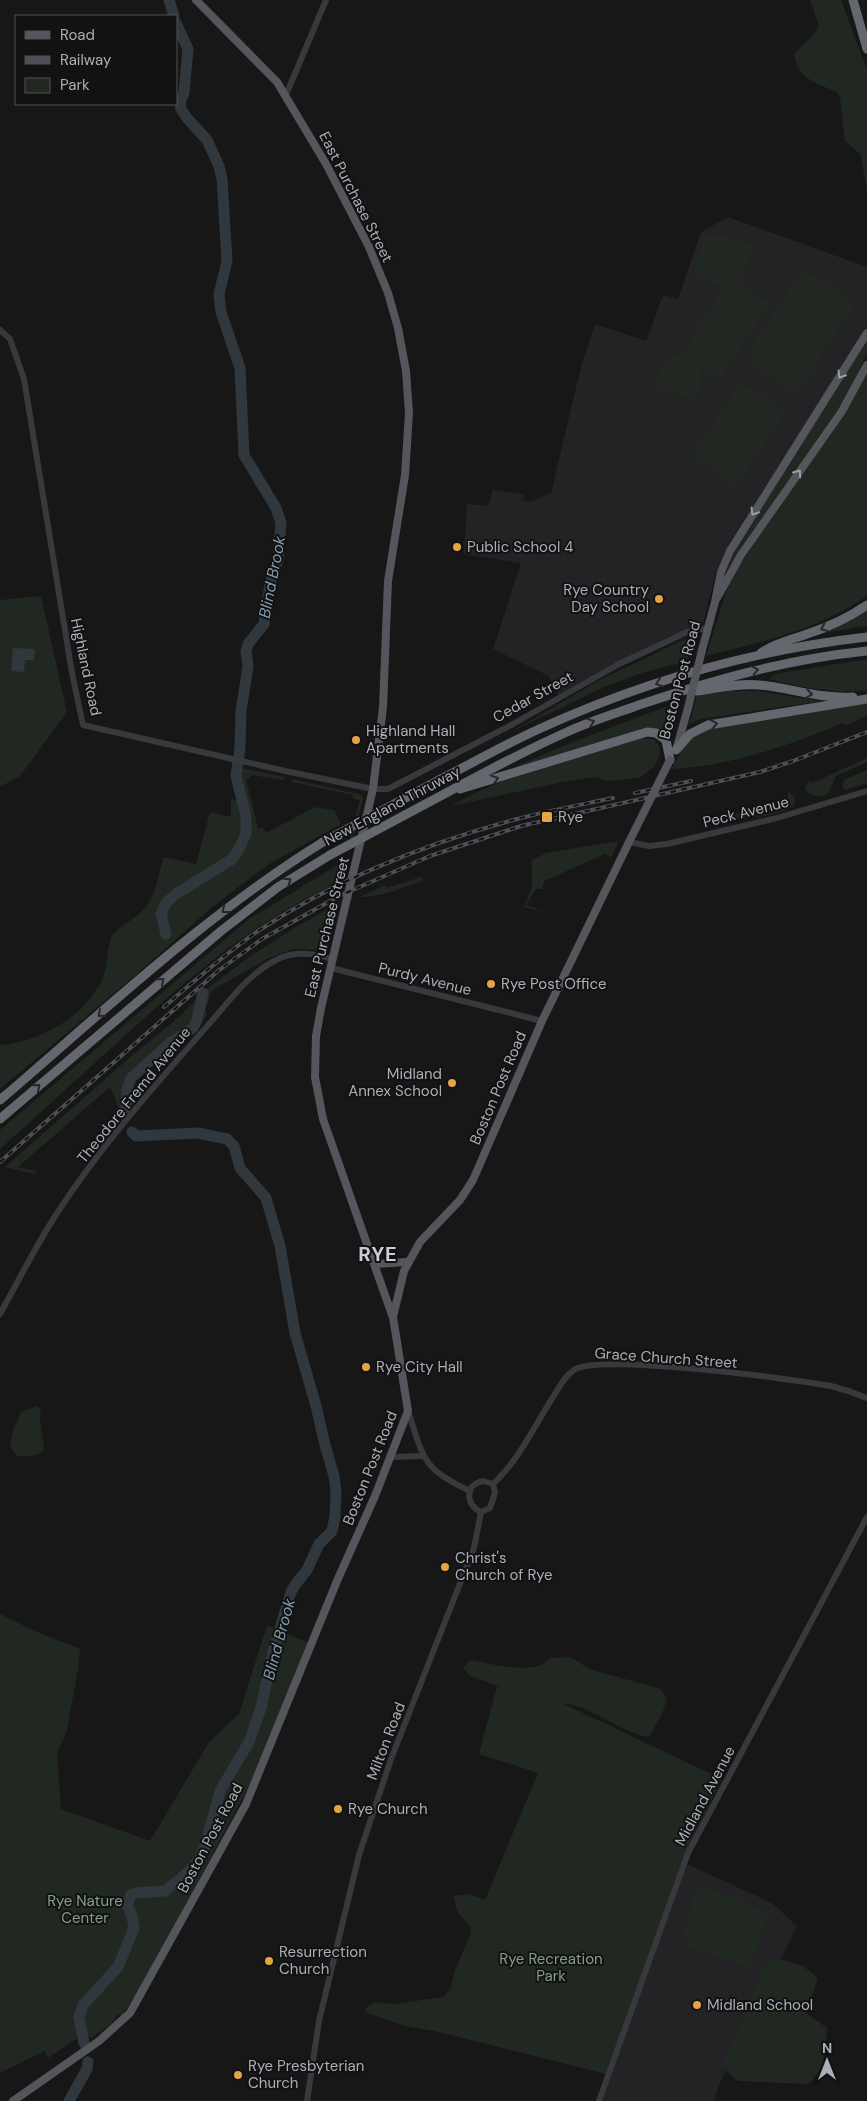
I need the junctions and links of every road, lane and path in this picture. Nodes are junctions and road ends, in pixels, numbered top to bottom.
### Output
1 (196, 0) edge
2 (326, 0) edge
3 (854, 0) edge
4 (867, 30) edge
5 (867, 48) edge
6 (286, 95) junction
7 (0, 330) edge
8 (867, 333) edge
9 (867, 365) edge
10 (715, 602) junction
11 (867, 605) edge
12 (708, 628) junction
13 (867, 637) edge
14 (867, 651) edge
15 (756, 656) junction
16 (674, 693) junction
17 (867, 697) edge
18 (676, 750) junction
19 (670, 760) junction
20 (373, 789) junction
21 (867, 791) edge
22 (448, 792) junction
23 (629, 842) junction
24 (332, 964) junction
25 (542, 1021) junction
26 (0, 1100) edge
27 (0, 1119) edge
28 (407, 1262) junction
29 (375, 1264) junction
30 (0, 1314) edge
31 (393, 1317) junction
32 (867, 1398) edge
33 (408, 1412) junction
34 (423, 1456) junction
35 (391, 1457) junction
36 (493, 1484) junction
37 (470, 1490) junction
38 (481, 1512) junction
39 (867, 1517) edge
40 (13, 2101) edge
41 (307, 2101) edge
42 (599, 2101) edge

1 - 6 main road
2 - 6 street
3 - 4 highway
3 - 5 highway
6 - 20 main road, East Purchase Street
7 - 20 street, Highland Road
8 -> 10 main road, Boston Post Road
10 -> 9 main road, Boston Post Road
10 - 12 main road, Boston Post Road
11 -> 15 highway
12 - 18 main road, Boston Post Road, bridge
12 - 20 street, Cedar Street
13 - 15 highway, New England Thruway
16 -> 14 highway, New England Thruway
15 -> 26 highway, New England Thruway, bridge
16 -> 17 highway
22 -> 16 highway, New England Thruway
18 -> 17 highway
18 - 19 main road, Boston Post Road
22 -> 19 highway
19 - 23 main road, Boston Post Road, bridge
20 - 24 main road, East Purchase Street
21 - 23 street, Peck Avenue
27 -> 22 highway, New England Thruway, bridge
23 - 25 main road, Boston Post Road
24 - 25 street, Purdy Avenue
24 - 29 main road, East Purchase Street
24 - 30 street, Theodore Fremd Avenue
25 - 28 main road, Boston Post Road
28 - 29 main road
28 - 31 main road, Boston Post Road
29 - 31 main road, East Purchase Street
31 - 33 main road, Boston Post Road
32 - 36 street, Grace Church Street
33 - 34 street
33 - 35 main road, Boston Post Road
34 - 35 street
34 - 37 street
35 - 40 main road, Boston Post Road
36 - 37 street
36 - 38 street
37 - 38 street
38 - 41 street, Milton Road
39 - 42 street, Midland Avenue

